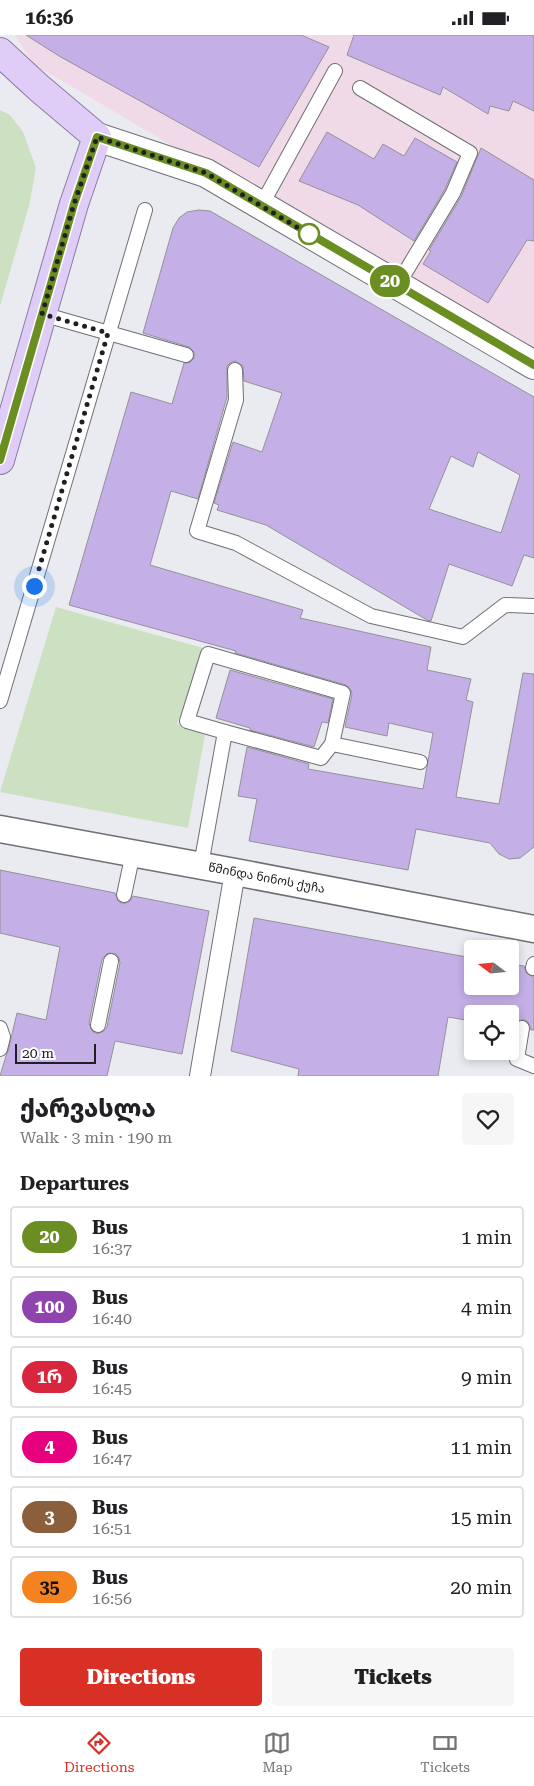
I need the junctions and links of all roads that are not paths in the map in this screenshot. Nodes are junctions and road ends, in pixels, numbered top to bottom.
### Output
1 (0, 52) edge
2 (335, 71) dead end
3 (360, 88) dead end
4 (97, 137) junction
5 (261, 206) junction
6 (145, 210) dead end
7 (398, 285) junction
8 (42, 314) junction
9 (108, 333) junction
10 (186, 355) dead end
11 (534, 365) edge
12 (236, 369) dead end
13 (0, 460) edge
14 (534, 606) edge
15 (0, 701) edge
16 (225, 731) junction
17 (332, 744) junction
18 (420, 762) dead end
19 (0, 829) edge
20 (133, 853) junction
21 (201, 865) junction
22 (235, 871) junction
23 (124, 895) dead end
24 (534, 929) edge
25 (111, 961) dead end
26 (98, 1025) dead end
27 (0, 1028) edge
28 (522, 1028) dead end
29 (0, 1049) edge
30 (534, 1066) edge
31 (200, 1076) edge

1 - 4 main road
2 - 5 lane
3 - 7 lane
4 - 5 main road
4 - 8 main road
5 - 7 main road
6 - 9 lane
7 - 11 main road
8 - 9 lane
8 - 13 main road
9 - 10 lane
9 - 15 lane
12 - 14 lane
16 - 17 lane
16 - 17 lane
16 - 21 lane
17 - 18 lane
19 - 20 street, წმინდა ნინოს ქუჩა
20 - 21 street, წმინდა ნინოს ქუჩა
20 - 23 lane
21 - 22 street, წმინდა ნინოს ქუჩა
22 - 24 street, წმინდა ნინოს ქუჩა
22 - 31 street
25 - 26 lane
27 - 29 lane
28 - 30 lane

